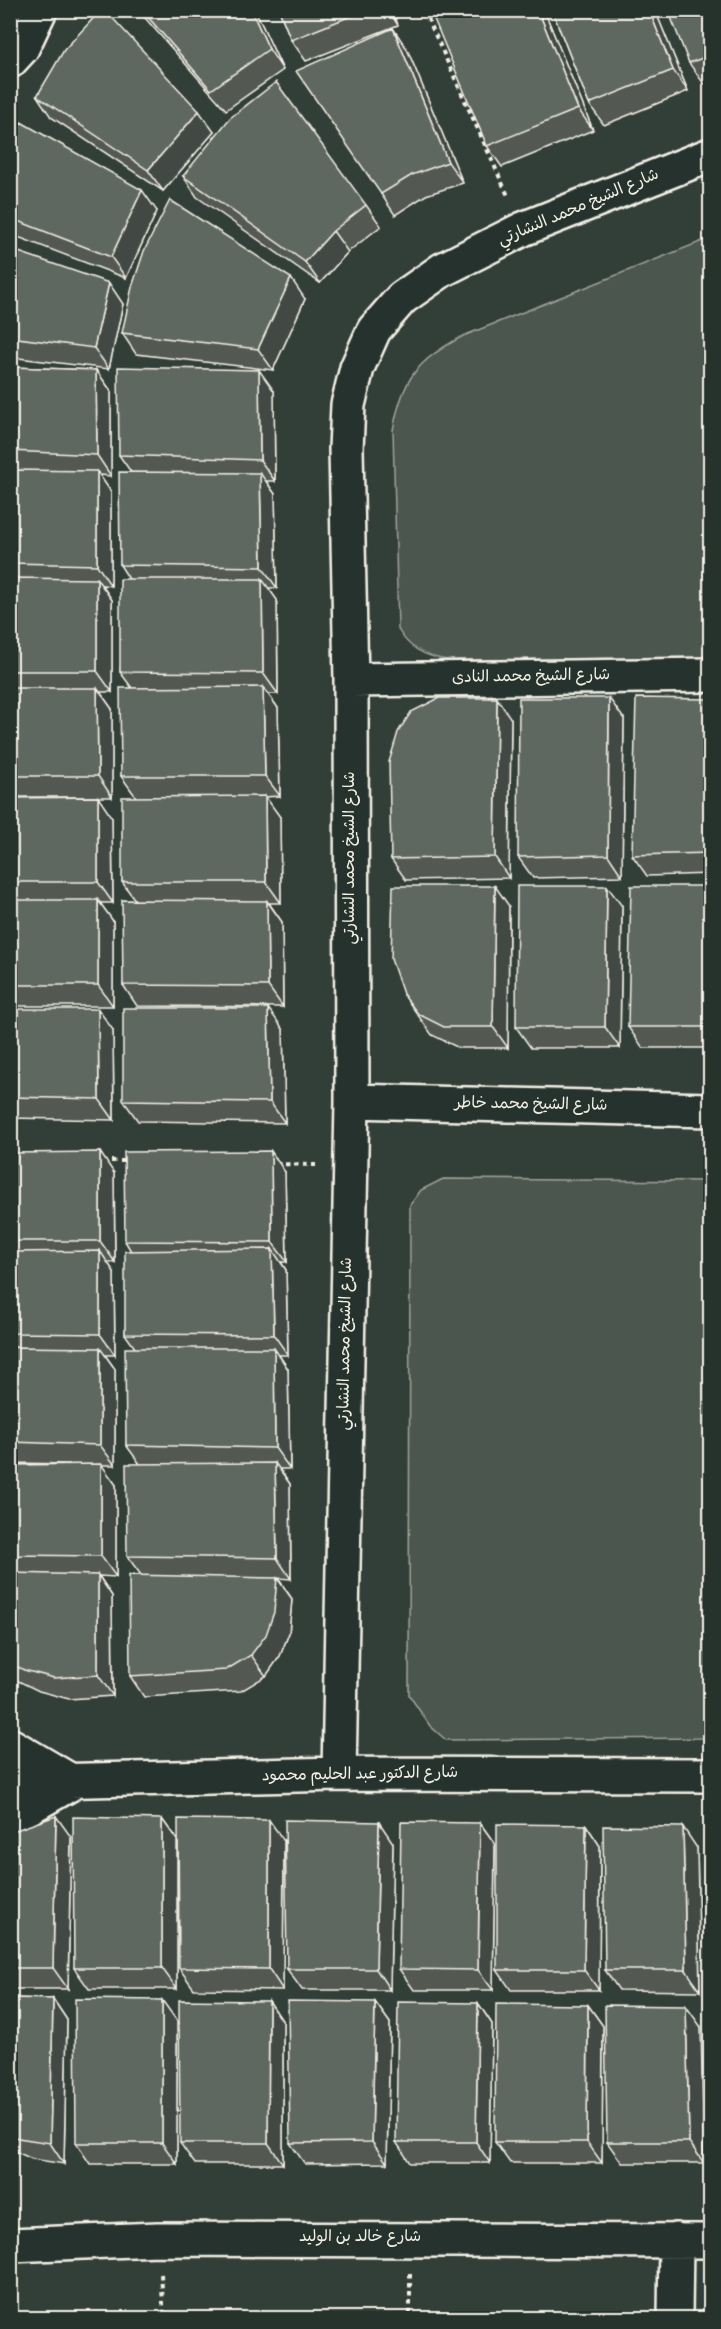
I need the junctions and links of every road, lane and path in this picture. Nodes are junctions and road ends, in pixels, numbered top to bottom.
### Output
1 (40, 10) edge
2 (63, 10) edge
3 (424, 10) edge
4 (16, 54) edge
5 (711, 155) edge
6 (523, 229) junction
7 (711, 675) edge
8 (351, 680) junction
9 (352, 1101) junction
10 (711, 1110) edge
11 (92, 1161) edge
12 (139, 1162) edge
13 (268, 1164) edge
14 (350, 1166) junction
15 (10, 1745) edge
16 (339, 1774) junction
17 (711, 1775) edge
18 (10, 1782) edge
19 (72, 1782) junction
20 (10, 1821) edge
21 (158, 2239) junction
22 (676, 2240) junction
23 (711, 2241) edge
24 (10, 2245) edge
25 (164, 2319) edge
26 (675, 2319) edge

1 - 4 street
2 - 4 street
3 - 6 path
5 - 6 street, شارع الشيخ محمد النشارتي
6 - 8 street, شارع الشيخ محمد النشارتي
7 - 8 street, شارع الشيخ محمد النادى
8 - 9 street, شارع الشيخ محمد النشارتي
9 - 10 street, شارع الشيخ محمد خاطر
9 - 14 street, شارع الشيخ محمد النشارتي
11 - 12 path
13 - 14 path
14 - 16 street, شارع الشيخ محمد النشارتي
15 - 19 street
16 - 17 street, شارع الدكتور عبد الحليم محمود
16 - 19 street, شارع الدكتور عبد الحليم محمود
18 - 19 street, شارع الدكتور عبد الحليم محمود
19 - 20 street
21 - 22 street, شارع خالد بن الوليد
21 - 24 street, شارع خالد بن الوليد
21 - 25 path
22 - 23 street, شارع خالد بن الوليد
22 - 26 street

